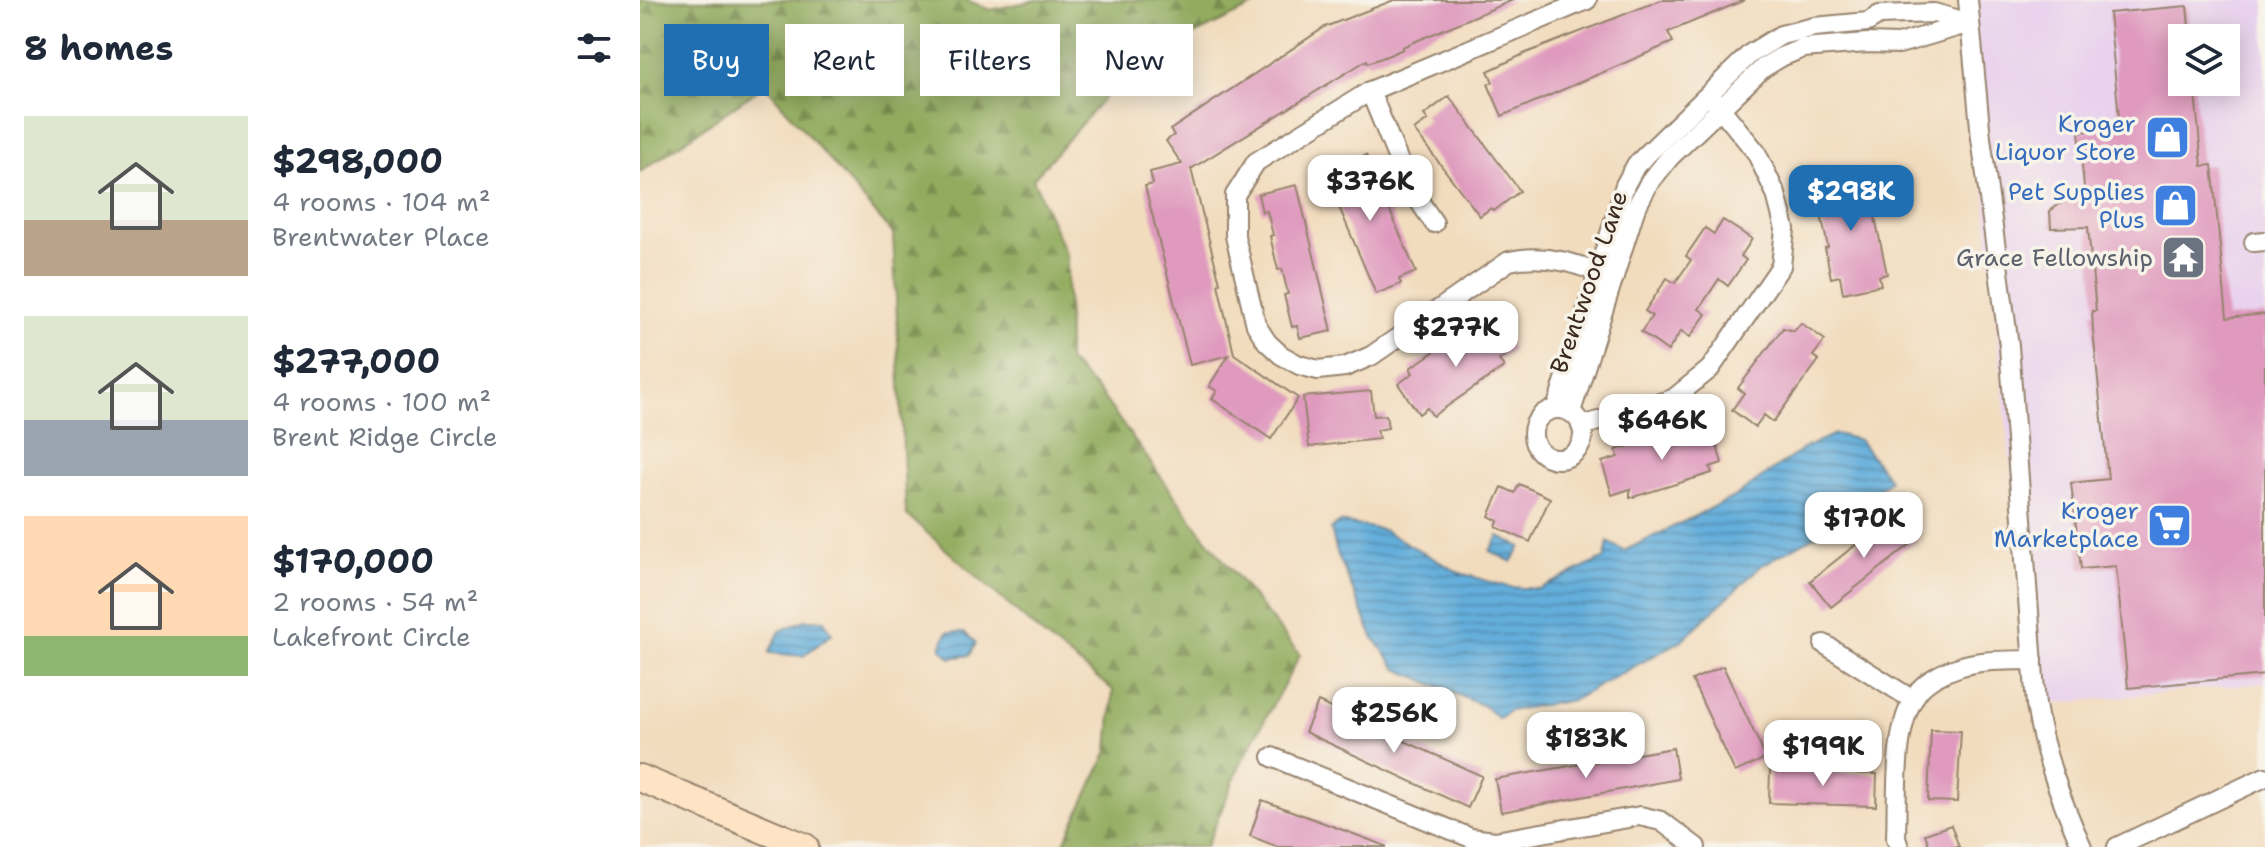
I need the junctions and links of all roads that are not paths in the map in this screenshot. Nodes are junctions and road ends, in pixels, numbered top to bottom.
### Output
1 (1587, 0) edge
2 (1968, 0) edge
3 (1970, 23) junction
4 (1370, 91) junction
5 (1715, 100) junction
6 (1434, 223) dead end
7 (1605, 274) junction
8 (1824, 644) dead end
9 (2033, 660) junction
10 (1913, 700) junction
11 (1272, 757) dead end
12 (2265, 777) edge
13 (640, 778) edge
14 (805, 847) edge
15 (1696, 847) edge
16 (1899, 847) edge
17 (2082, 847) edge
18 (2117, 847) edge

1 - 4 street
2 - 3 street
3 - 5 street, Brentwood Lane
3 - 5 street, Brentwood Lane
3 - 9 street
4 - 6 street
4 - 7 street
5 - 7 street, Brentwood Lane
5 - 7 street, Brentwood Lane
8 - 10 street
9 - 10 street
9 - 17 street
10 - 16 street
11 - 15 street
12 - 18 street
13 - 14 main road

